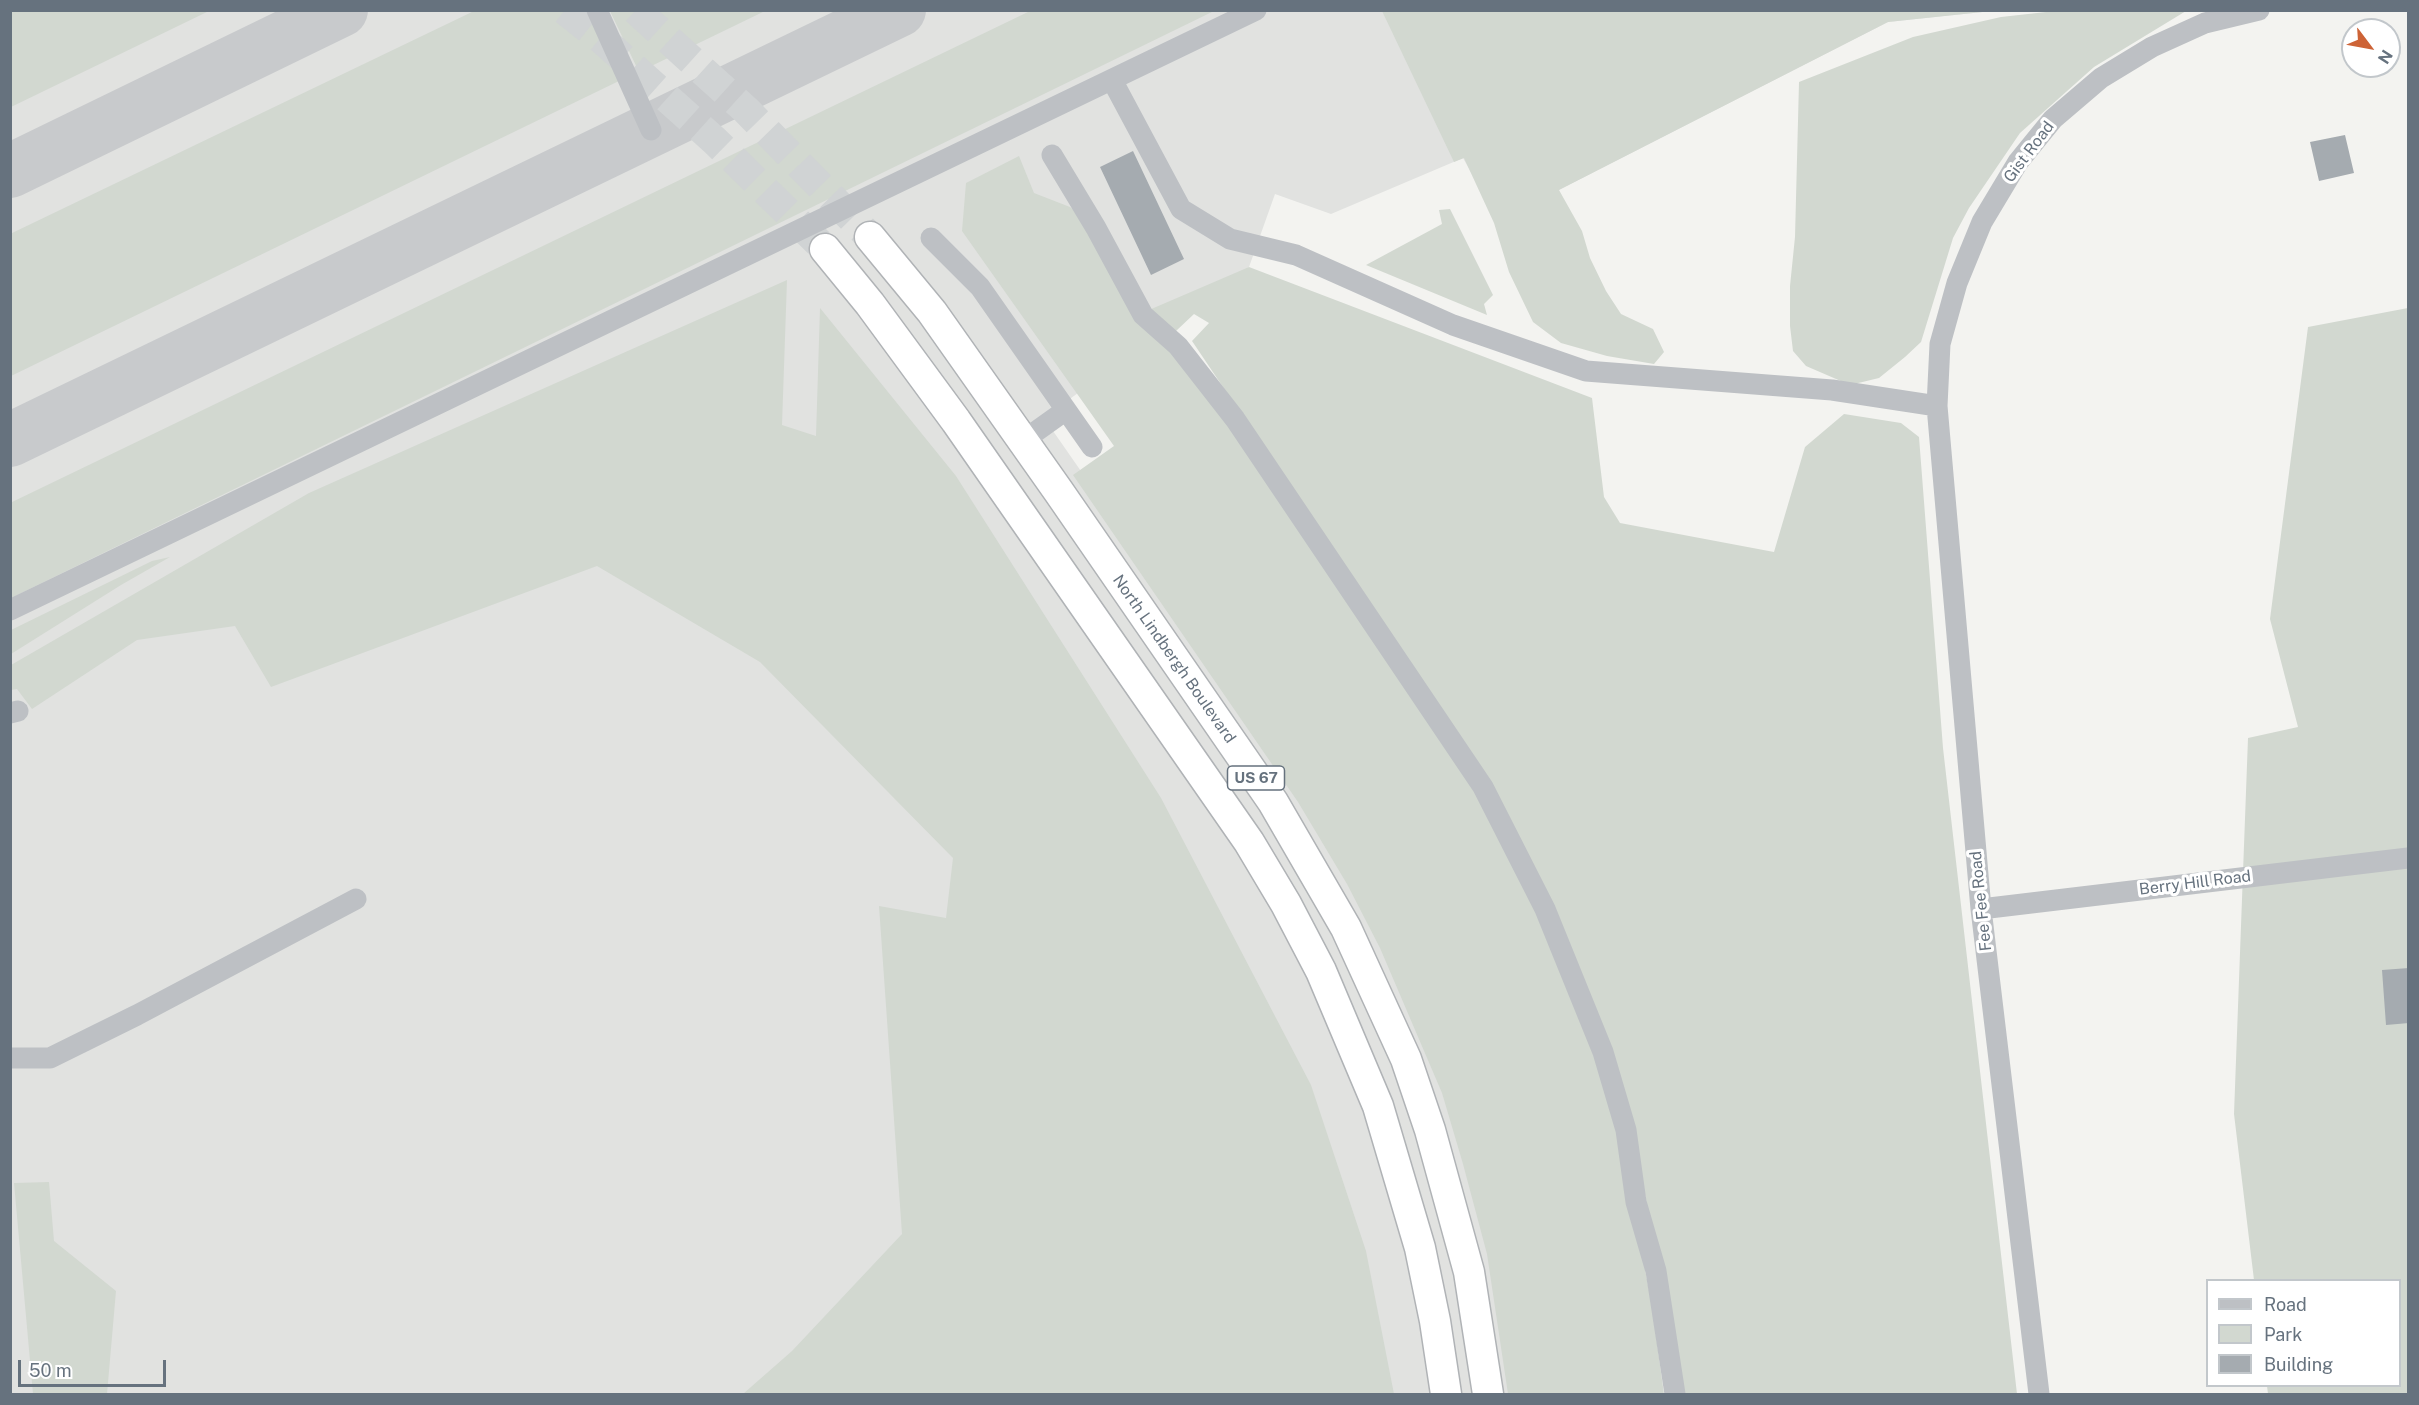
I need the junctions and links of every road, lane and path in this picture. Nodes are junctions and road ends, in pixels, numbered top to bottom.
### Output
1 (597, 10) edge
2 (1256, 10) edge
3 (2259, 10) edge
4 (1112, 80) junction
5 (651, 130) dead end
6 (1052, 155) dead end
7 (870, 237) tunnel mouth
8 (931, 238) dead end
9 (825, 249) tunnel mouth
10 (1937, 406) junction
11 (1066, 410) junction
12 (1024, 441) junction
13 (1092, 447) dead end
14 (10, 610) edge
15 (2409, 858) edge
16 (356, 899) dead end
17 (1981, 909) junction
18 (10, 1058) edge
19 (1446, 1395) edge
20 (1488, 1395) edge
21 (1675, 1395) edge
22 (2039, 1395) edge

1 - 5 street
2 - 4 street
3 - 10 street, Gist Road
4 - 10 street
4 - 14 street
6 - 21 street
7 - 12 highway, North Lindbergh Boulevard / US 67
8 - 11 street
9 - 19 highway, US 67
10 - 17 street, Fee Fee Road
11 - 12 street
11 - 13 street
12 - 20 highway, North Lindbergh Boulevard / US 67
15 - 17 street, Berry Hill Road
16 - 18 street
17 - 22 street, Fee Fee Road

